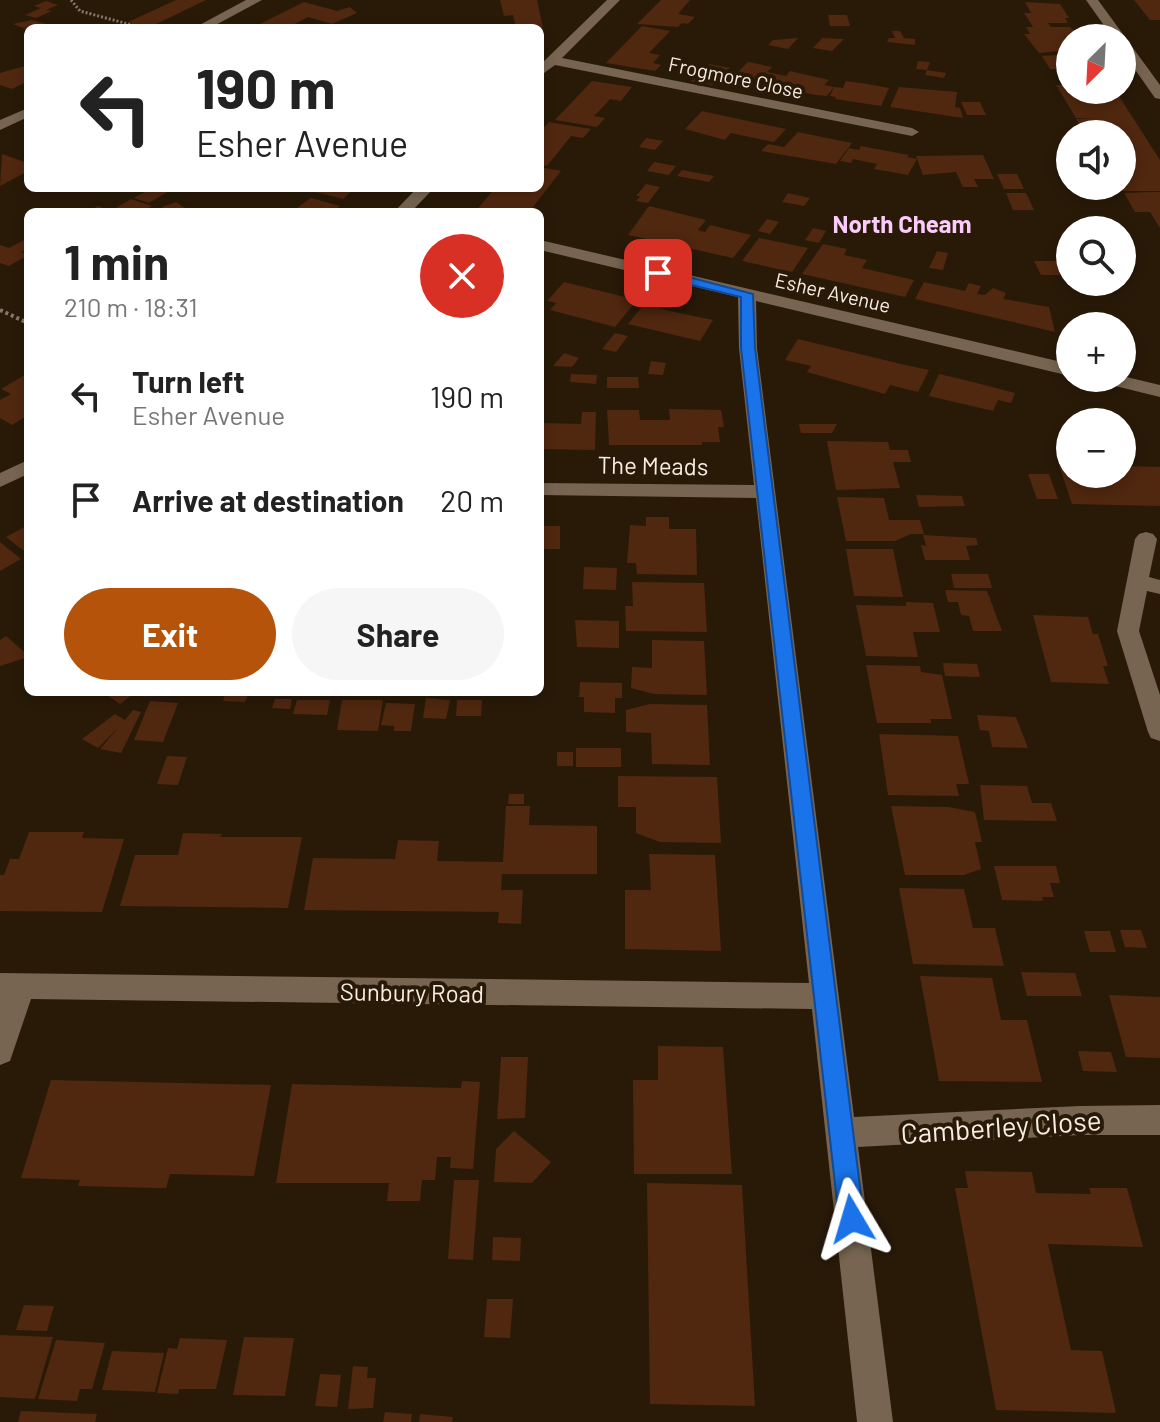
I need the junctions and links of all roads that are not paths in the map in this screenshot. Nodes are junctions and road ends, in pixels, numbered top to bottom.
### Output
1 (256, 0) edge
2 (614, 0) edge
3 (1092, 0) edge
4 (208, 24) edge
5 (1109, 24) edge
6 (1136, 53) edge
7 (552, 60) junction
8 (544, 68) edge
9 (1160, 95) edge
10 (24, 114) edge
11 (0, 126) edge
12 (912, 132) dead end
13 (422, 192) edge
14 (406, 208) edge
15 (544, 246) edge
16 (747, 294) junction
17 (1056, 367) edge
18 (1136, 385) edge
19 (1160, 391) edge
20 (24, 468) edge
21 (0, 481) edge
22 (544, 489) edge
23 (766, 492) junction
24 (1146, 539) dead end
25 (1137, 581) junction
26 (1160, 587) edge
27 (1160, 732) edge
28 (10, 987) edge
29 (824, 996) junction
30 (0, 1051) edge
31 (1160, 1120) edge
32 (841, 1132) junction
33 (875, 1422) edge

1 - 4 street
2 - 7 street
3 - 5 street
6 - 9 street
7 - 8 street
7 - 12 street, Frogmore Close
10 - 11 street
13 - 14 street
15 - 16 street, Esher Avenue
16 - 17 street, Esher Avenue
16 - 23 street
18 - 19 street
20 - 21 street
22 - 23 street, The Meads
23 - 29 street
24 - 25 street
25 - 26 street
25 - 27 street
28 - 29 street, Sunbury Road
28 - 30 street
29 - 32 street
31 - 32 street, Camberley Close
32 - 33 street

